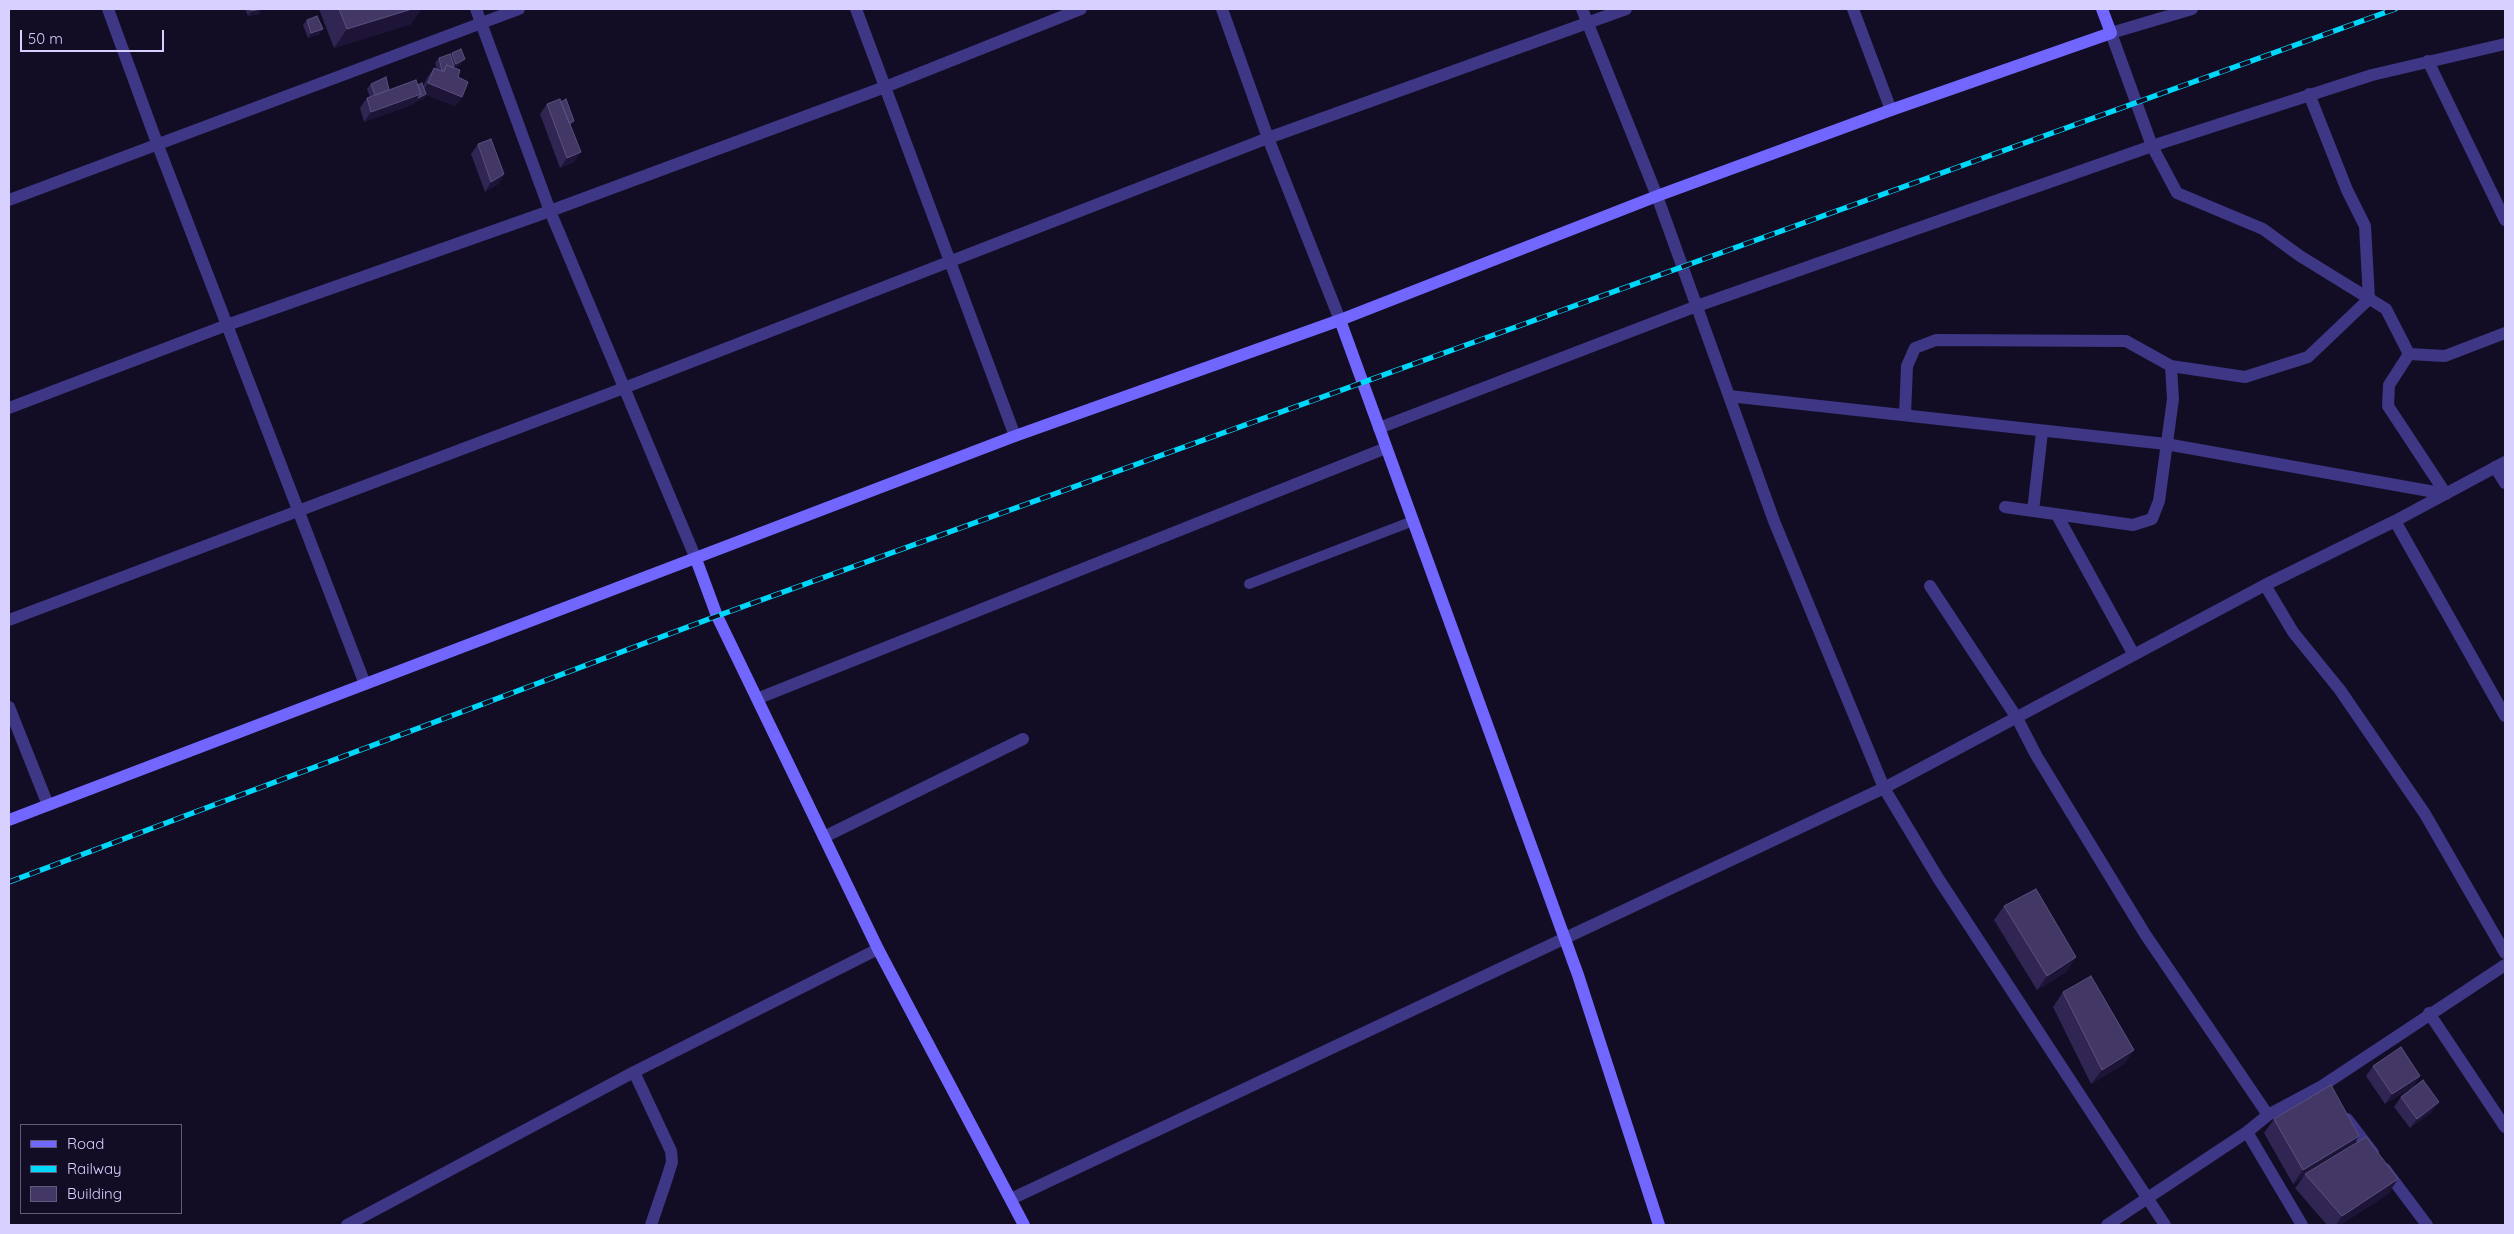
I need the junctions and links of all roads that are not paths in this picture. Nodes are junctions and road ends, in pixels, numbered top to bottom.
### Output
1 (108, 9) edge
2 (476, 9) edge
3 (518, 9) edge
4 (856, 9) edge
5 (1081, 9) edge
6 (1222, 9) edge
7 (1582, 9) edge
8 (1626, 9) edge
9 (1853, 9) edge
10 (2102, 9) edge
11 (2192, 9) edge
12 (481, 23) junction
13 (1588, 23) junction
14 (2111, 33) junction
15 (2505, 44) edge
16 (2428, 61) junction
17 (885, 87) junction
18 (2309, 94) junction
19 (1891, 110) junction
20 (1268, 138) junction
21 (157, 143) junction
22 (2152, 146) junction
23 (1658, 196) junction
24 (9, 200) edge
25 (550, 211) junction
26 (2505, 220) edge
27 (949, 260) junction
28 (2369, 299) junction
29 (1697, 306) junction
30 (1340, 320) junction
31 (227, 325) junction
32 (2505, 333) edge
33 (2409, 354) junction
34 (2171, 366) junction
35 (624, 388) junction
36 (1729, 396) junction
37 (9, 408) edge
38 (1905, 415) junction
39 (1379, 428) junction
40 (2042, 432) junction
41 (1015, 436) junction
42 (2166, 444) junction
43 (1386, 448) junction
44 (2500, 464) edge
45 (2505, 484) edge
46 (2446, 494) junction
47 (2006, 508) dead end
48 (298, 511) junction
49 (2033, 511) junction
50 (2057, 515) junction
51 (1413, 521) junction
52 (2395, 521) junction
53 (696, 559) junction
54 (1249, 584) dead end
55 (2265, 585) junction
56 (1930, 586) dead end
57 (9, 620) edge
58 (2134, 655) junction
59 (365, 684) junction
60 (759, 698) junction
61 (9, 707) edge
62 (2505, 716) edge
63 (2017, 718) junction
64 (1022, 739) dead end
65 (1884, 788) junction
66 (48, 805) junction
67 (9, 820) edge
68 (824, 837) junction
69 (1565, 937) junction
70 (878, 949) junction
71 (2505, 953) edge
72 (2505, 965) edge
73 (2429, 1013) junction
74 (634, 1072) junction
75 (2340, 1109) edge
76 (2268, 1116) junction
77 (2505, 1127) edge
78 (2247, 1132) junction
79 (2149, 1198) junction
80 (1011, 1199) junction
81 (346, 1225) edge
82 (651, 1225) edge
83 (1024, 1225) edge
84 (1659, 1225) edge
85 (2107, 1225) edge
86 (2165, 1225) edge
87 (2302, 1225) edge
88 (2427, 1225) edge

1 - 21 street
2 - 12 street
3 - 12 street
4 - 17 street
5 - 17 street
6 - 20 street
7 - 13 street
8 - 13 street
9 - 19 street
10 - 14 main road
11 - 14 street
12 - 21 street
12 - 25 street
13 - 20 street
13 - 23 street
14 - 19 main road
14 - 22 street
15 - 16 street
16 - 18 street
16 - 26 street
17 - 25 street
17 - 27 street
18 - 22 street
18 - 28 street
19 - 23 main road
20 - 27 street
20 - 30 street
21 - 24 street
21 - 31 street
22 - 28 street
22 - 29 street
23 - 29 street
23 - 30 main road
25 - 31 street
25 - 35 street
27 - 35 street
27 - 41 street
28 - 33 street
28 - 34 street
29 - 36 street
29 - 39 street
30 - 39 main road
30 - 41 main road
31 - 37 street
31 - 48 street
32 - 33 street
33 - 46 street
34 - 38 street
34 - 42 street
35 - 48 street
35 - 53 street
36 - 38 street
36 - 65 street
38 - 40 street
39 - 43 main road
40 - 42 street
40 - 49 street
41 - 53 main road
42 - 46 street
42 - 50 street
43 - 51 main road
43 - 60 street
44 - 45 street
44 - 46 street
46 - 52 street
47 - 49 street
48 - 57 street
48 - 59 street
49 - 50 street
50 - 58 street
51 - 54 lane
51 - 69 main road
52 - 55 street
52 - 62 street
53 - 59 main road
53 - 60 main road
55 - 58 street
55 - 71 street
56 - 63 street
58 - 63 street
59 - 66 main road
60 - 68 main road
61 - 66 street
63 - 65 street
63 - 76 street
64 - 68 street
65 - 69 street
65 - 79 street
66 - 67 main road
68 - 70 main road
69 - 80 street
69 - 84 main road
70 - 74 street
70 - 80 main road
72 - 73 street
73 - 76 street
73 - 77 street
74 - 81 street
74 - 82 street
75 - 88 street
76 - 78 street
78 - 79 street
78 - 87 street
79 - 85 street
79 - 86 street
80 - 83 main road

